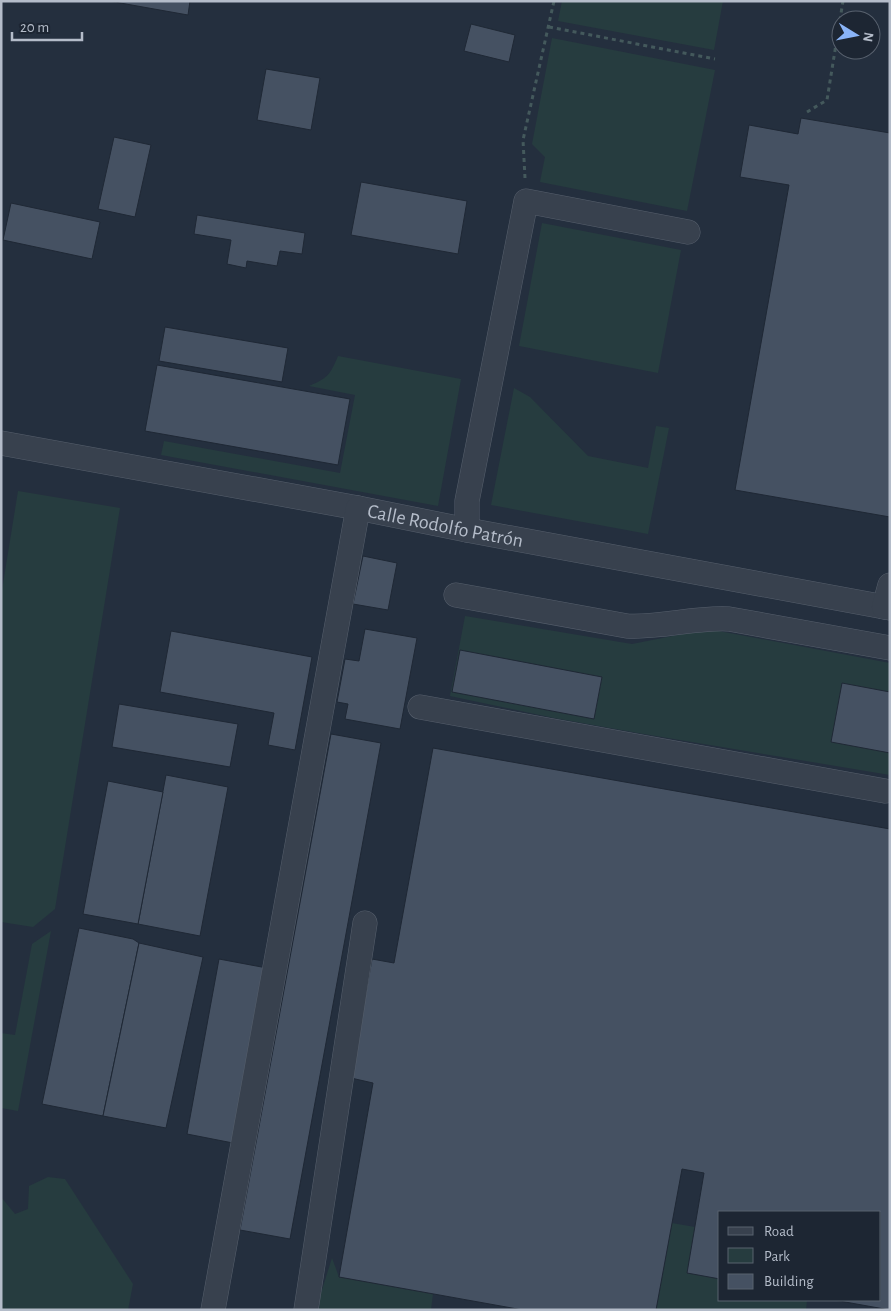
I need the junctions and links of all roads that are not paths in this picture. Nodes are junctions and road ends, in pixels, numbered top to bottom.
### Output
1 (688, 232) dead end
2 (1, 443) edge
3 (358, 508) junction
4 (467, 530) junction
5 (890, 585) edge
6 (456, 595) dead end
7 (887, 608) edge
8 (890, 648) edge
9 (420, 707) dead end
10 (885, 791) dead end
11 (365, 923) dead end
12 (213, 1310) edge
13 (306, 1310) edge

1 - 4 street
2 - 3 street, Calle Rodolfo Patrón
3 - 4 street, Calle Rodolfo Patrón
3 - 12 street
4 - 7 street, Calle Rodolfo Patrón
5 - 7 street
6 - 8 street
9 - 10 street
11 - 13 street

